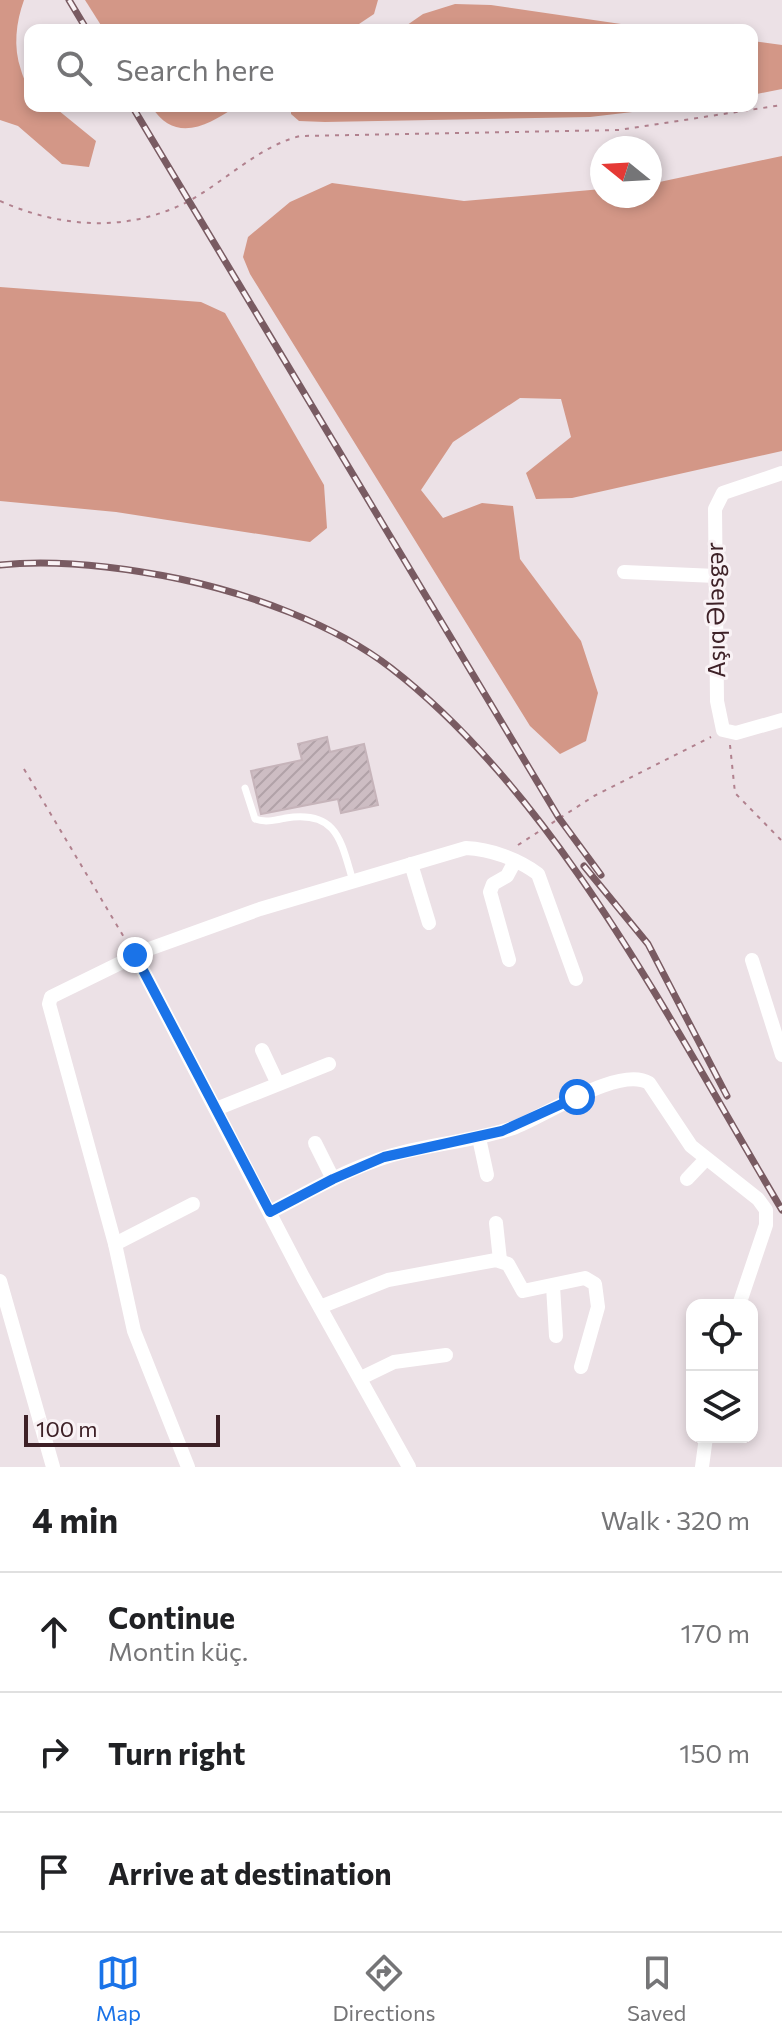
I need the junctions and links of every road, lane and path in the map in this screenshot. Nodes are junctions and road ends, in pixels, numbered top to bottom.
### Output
1 (782, 105) edge
2 (758, 109) edge
3 (736, 112) edge
4 (0, 201) edge
5 (782, 473) edge
6 (624, 572) dead end
7 (716, 576) junction
8 (782, 720) edge
9 (726, 731) junction
10 (24, 769) dead end
11 (245, 788) dead end
12 (782, 841) edge
13 (510, 859) junction
14 (411, 864) junction
15 (353, 881) junction
16 (429, 923) dead end
17 (135, 955) junction
18 (509, 960) dead end
19 (752, 960) dead end
20 (576, 979) dead end
21 (262, 1050) dead end
22 (782, 1055) edge
23 (329, 1064) dead end
24 (277, 1082) junction
25 (216, 1109) junction
26 (479, 1138) junction
27 (315, 1143) dead end
28 (706, 1159) junction
29 (487, 1175) dead end
30 (333, 1179) junction
31 (687, 1179) dead end
32 (193, 1204) dead end
33 (270, 1212) junction
34 (496, 1223) dead end
35 (115, 1244) junction
36 (500, 1260) junction
37 (0, 1281) edge
38 (553, 1286) junction
39 (741, 1299) edge
40 (320, 1307) junction
41 (556, 1336) dead end
42 (446, 1355) dead end
43 (581, 1367) dead end
44 (361, 1378) junction
45 (705, 1443) edge
46 (53, 1467) edge
47 (188, 1467) edge
48 (409, 1467) edge
49 (702, 1467) edge

1 - 2 path
3 - 4 path
5 - 7 street, Aşıq Ələsgər
6 - 7 street
7 - 9 street, Aşıq Ələsgər
8 - 9 street
9 - 12 path
9 - 13 path
10 - 17 path
11 - 15 lane
13 - 14 street
13 - 18 street
13 - 20 street
14 - 15 street
14 - 16 street
15 - 17 street
17 - 25 street
17 - 35 street
19 - 22 street
21 - 24 street
23 - 24 street
24 - 25 street
25 - 33 street
26 - 28 street
26 - 29 street
26 - 30 street
27 - 30 street
28 - 31 street
28 - 39 street
30 - 33 street
32 - 35 street
33 - 40 street
34 - 36 street
35 - 47 street
36 - 38 street
36 - 40 street
37 - 46 street
38 - 41 street
38 - 43 street
40 - 44 street
42 - 44 street
44 - 48 street
45 - 49 street

